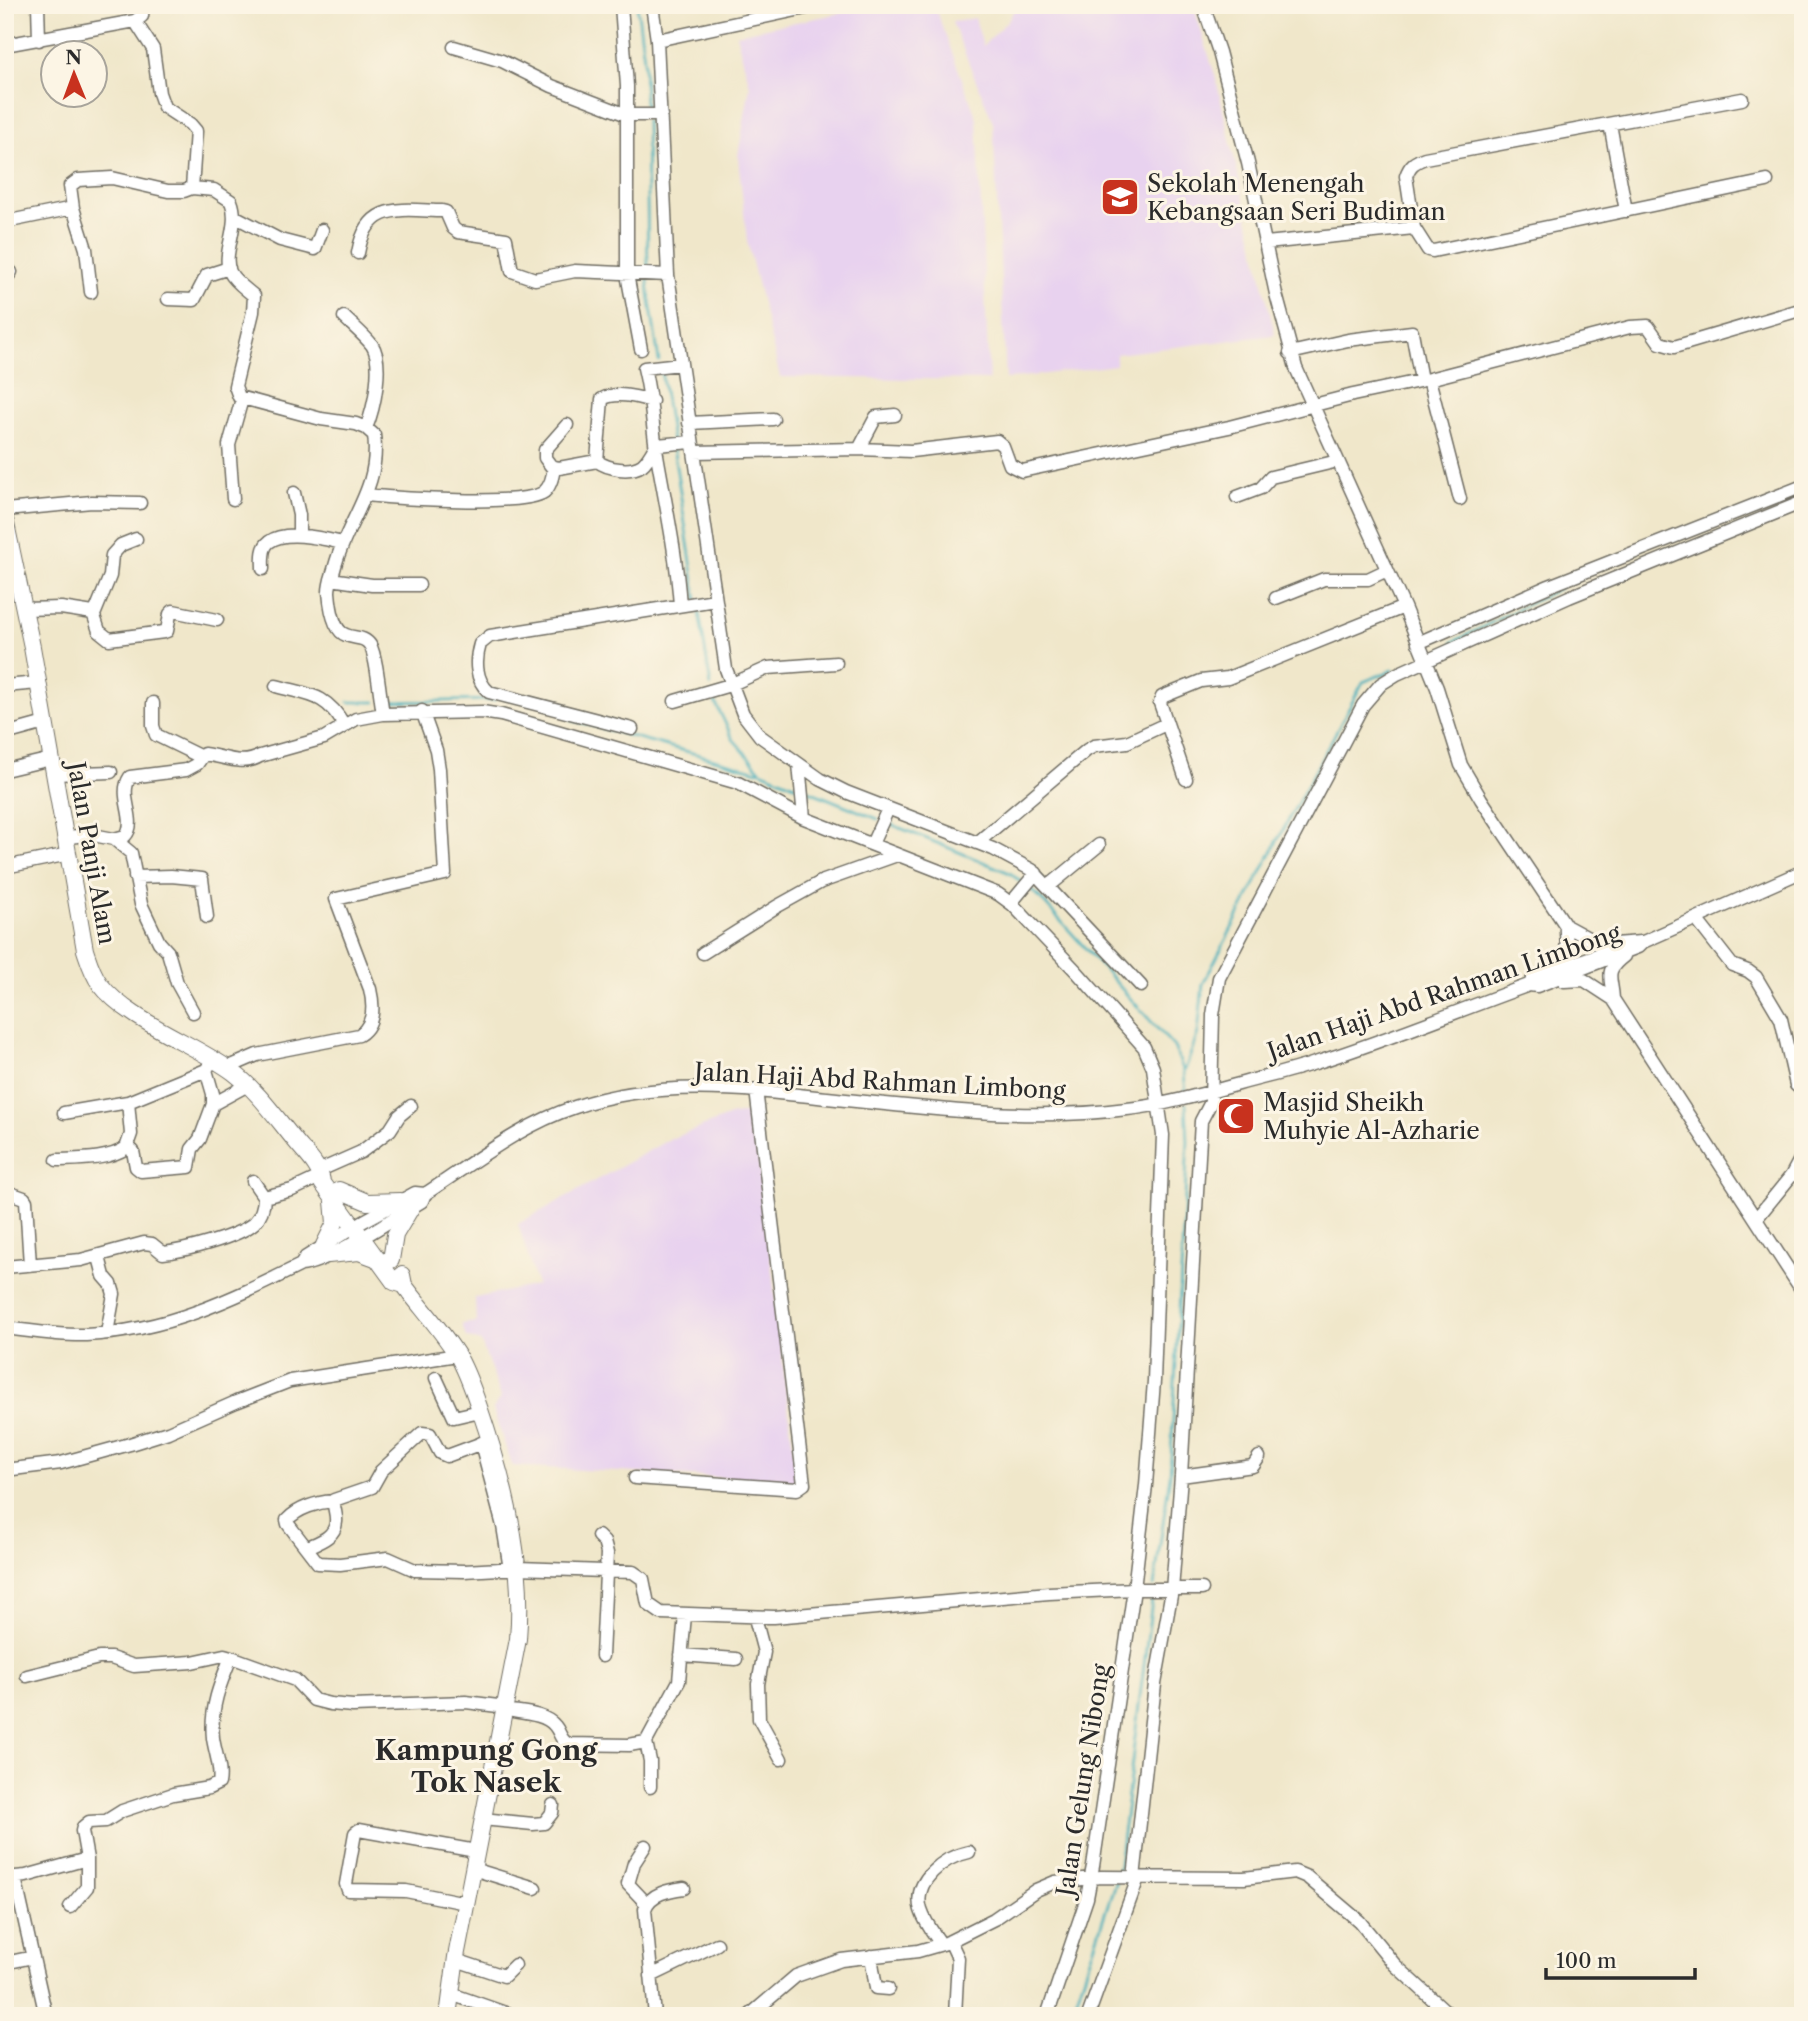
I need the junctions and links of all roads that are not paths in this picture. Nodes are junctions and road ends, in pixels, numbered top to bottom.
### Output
1 (38, 5) edge
2 (143, 5) edge
3 (621, 5) edge
4 (652, 5) edge
5 (820, 5) edge
6 (1203, 5) edge
7 (135, 21) junction
8 (39, 38) edge
9 (49, 38) edge
10 (38, 40) edge
11 (657, 40) junction
12 (5, 45) edge
13 (454, 47) dead end
14 (1742, 99) dead end
15 (658, 115) junction
16 (630, 116) junction
17 (1610, 124) junction
18 (1767, 181) dead end
19 (192, 188) junction
20 (73, 208) junction
21 (1626, 211) junction
22 (234, 216) junction
23 (5, 222) edge
24 (1414, 228) junction
25 (322, 230) dead end
26 (1266, 243) junction
27 (358, 253) dead end
28 (229, 268) junction
29 (633, 274) junction
30 (664, 275) junction
31 (91, 292) dead end
32 (168, 299) dead end
33 (1803, 309) edge
34 (344, 317) dead end
35 (642, 349) dead end
36 (1290, 353) junction
37 (677, 365) junction
38 (1425, 380) junction
39 (242, 399) junction
40 (652, 401) junction
41 (1313, 406) junction
42 (895, 415) dead end
43 (773, 419) dead end
44 (689, 423) junction
45 (567, 425) dead end
46 (366, 428) junction
47 (659, 445) junction
48 (690, 445) junction
49 (859, 449) junction
50 (597, 461) junction
51 (1338, 461) junction
52 (554, 467) junction
53 (1803, 485) edge
54 (294, 493) dead end
55 (366, 495) junction
56 (1237, 497) dead end
57 (233, 499) dead end
58 (1460, 499) dead end
59 (1803, 502) edge
60 (140, 503) dead end
61 (5, 510) edge
62 (5, 519) edge
63 (299, 536) junction
64 (136, 539) dead end
65 (343, 542) junction
66 (10, 558) edge
67 (263, 569) dead end
68 (1387, 570) junction
69 (331, 579) junction
70 (419, 585) dead end
71 (1276, 597) dead end
72 (711, 601) junction
73 (683, 604) junction
74 (1404, 607) junction
75 (24, 609) junction
76 (94, 615) junction
77 (217, 620) dead end
78 (1418, 643) junction
79 (836, 663) dead end
80 (1426, 663) junction
81 (38, 683) junction
82 (5, 686) edge
83 (276, 686) dead end
84 (725, 686) junction
85 (675, 701) dead end
86 (153, 704) dead end
87 (382, 705) junction
88 (422, 711) junction
89 (532, 713) junction
90 (559, 720) junction
91 (45, 723) junction
92 (344, 724) junction
93 (1166, 724) junction
94 (632, 729) dead end
95 (598, 731) junction
96 (5, 734) edge
97 (201, 757) junction
98 (53, 766) junction
99 (799, 766) junction
100 (5, 770) edge
101 (111, 772) dead end
102 (1186, 779) dead end
103 (887, 811) junction
104 (804, 815) junction
105 (65, 837) junction
106 (114, 839) junction
107 (869, 843) junction
108 (977, 844) junction
109 (1099, 845) dead end
110 (69, 854) junction
111 (897, 855) junction
112 (863, 866) junction
113 (5, 867) edge
114 (1803, 871) edge
115 (1034, 876) junction
116 (135, 877) junction
117 (1049, 886) junction
118 (1014, 900) junction
119 (207, 918) dead end
120 (1696, 919) junction
121 (1568, 929) junction
122 (1639, 943) junction
123 (703, 953) dead end
124 (1589, 963) junction
125 (1533, 983) junction
126 (1141, 986) dead end
127 (1611, 996) junction
128 (192, 1012) dead end
129 (216, 1066) junction
130 (248, 1085) junction
131 (756, 1090) junction
132 (1803, 1091) edge
133 (1206, 1092) junction
134 (128, 1102) junction
135 (1166, 1102) junction
136 (213, 1104) junction
137 (411, 1106) dead end
138 (64, 1113) dead end
139 (127, 1146) junction
140 (1803, 1154) edge
141 (57, 1160) dead end
142 (320, 1174) junction
143 (253, 1181) dead end
144 (7, 1192) dead end
145 (336, 1194) junction
146 (264, 1197) junction
147 (405, 1204) junction
148 (1756, 1219) junction
149 (362, 1230) junction
150 (326, 1250) junction
151 (99, 1257) junction
152 (384, 1260) junction
153 (30, 1265) junction
154 (5, 1268) edge
155 (1801, 1285) edge
156 (5, 1328) edge
157 (107, 1333) junction
158 (457, 1355) junction
159 (436, 1378) dead end
160 (480, 1411) junction
161 (485, 1442) junction
162 (1259, 1457) dead end
163 (5, 1470) edge
164 (1181, 1476) junction
165 (635, 1478) dead end
166 (333, 1501) junction
167 (598, 1536) dead end
168 (308, 1547) junction
169 (514, 1569) junction
170 (606, 1571) junction
171 (1136, 1589) junction
172 (1202, 1589) dead end
173 (1171, 1590) junction
174 (685, 1615) junction
175 (755, 1618) junction
176 (681, 1655) junction
177 (602, 1656) dead end
178 (231, 1657) junction
179 (736, 1659) dead end
180 (27, 1676) dead end
181 (506, 1708) junction
182 (646, 1742) junction
183 (781, 1759) dead end
184 (650, 1787) dead end
185 (553, 1805) dead end
186 (482, 1819) junction
187 (645, 1846) dead end
188 (476, 1850) junction
189 (969, 1852) dead end
190 (87, 1859) junction
191 (472, 1869) junction
192 (1096, 1877) junction
193 (10, 1878) edge
194 (1134, 1878) junction
195 (535, 1888) dead end
196 (684, 1888) dead end
197 (466, 1903) junction
198 (647, 1904) junction
199 (70, 1907) dead end
200 (945, 1943) junction
201 (717, 1944) dead end
202 (871, 1956) junction
203 (33, 1957) junction
204 (456, 1960) junction
205 (5, 1963) edge
206 (515, 1965) dead end
207 (651, 1976) junction
208 (888, 1989) dead end
209 (451, 1994) junction
210 (46, 2016) edge
211 (448, 2016) edge
212 (514, 2016) edge
213 (655, 2016) edge
214 (749, 2016) edge
215 (955, 2016) edge
216 (1047, 2016) edge
217 (1088, 2016) edge
218 (1451, 2016) edge

1 - 8 street
2 - 7 street
3 - 16 street
4 - 11 street
5 - 11 street
6 - 26 street
7 - 9 street
7 - 19 street
10 - 12 street
11 - 15 street
13 - 16 street
14 - 17 street
15 - 16 street
15 - 30 street
16 - 29 street
17 - 21 street
17 - 24 street
18 - 21 street
19 - 20 street
19 - 22 street
20 - 23 street
20 - 31 street
21 - 24 street
22 - 25 street
22 - 28 street
24 - 26 street
26 - 36 street
27 - 29 street
28 - 32 street
28 - 39 street
29 - 30 street
29 - 35 street
30 - 37 street
33 - 38 street
34 - 46 street
36 - 38 street
36 - 41 street
37 - 40 street
37 - 44 street
38 - 41 street
38 - 58 street
39 - 46 street
39 - 57 street
40 - 47 street
40 - 50 street
41 - 49 street
41 - 51 street
42 - 49 street
43 - 44 street
44 - 48 street
45 - 52 street
46 - 55 street
47 - 48 street
47 - 50 street
47 - 73 street
48 - 49 street
48 - 72 street
50 - 52 street
51 - 56 street
51 - 68 street
52 - 55 street
53 - 78 street
54 - 63 street
55 - 65 street
59 - 80 street
60 - 61 street
62 - 66 main road, Jalan Panji Alam
63 - 65 street
63 - 67 street
64 - 76 street
65 - 69 street
66 - 75 main road, Jalan Panji Alam
68 - 71 street
68 - 74 street
69 - 70 street
69 - 87 street
72 - 73 street
72 - 84 street
73 - 89 street
74 - 78 street
74 - 93 street
75 - 76 street
75 - 81 main road, Jalan Panji Alam
76 - 77 street
78 - 80 street
79 - 84 street
80 - 121 street
80 - 133 street
81 - 82 street
81 - 91 main road, Jalan Panji Alam
83 - 92 street
84 - 85 street
84 - 99 street
86 - 97 street
87 - 88 street
87 - 92 street
88 - 89 street
88 - 129 street
89 - 90 street
89 - 90 street
90 - 95 street
90 - 95 street
91 - 96 street
91 - 98 main road, Jalan Panji Alam
92 - 97 street
93 - 102 street
93 - 108 street
94 - 95 street
95 - 104 street, Jalan Gelung Nibong
97 - 106 street
98 - 100 street
98 - 101 street
98 - 105 main road, Jalan Panji Alam
99 - 103 street
99 - 104 street
103 - 107 street
103 - 108 street
104 - 107 street, Jalan Gelung Nibong
105 - 106 street
105 - 110 main road, Jalan Panji Alam
106 - 116 street
107 - 111 street, Jalan Gelung Nibong
107 - 112 street
108 - 115 street
109 - 117 street
110 - 113 street
110 - 129 main road, Jalan Panji Alam
111 - 112 street
111 - 118 street, Jalan Gelung Nibong
112 - 123 street
114 - 120 street, Jalan Haji Abd Rahman Limbong
115 - 117 street
115 - 118 street
116 - 119 street
116 - 128 street
117 - 126 street
118 - 135 street, Jalan Gelung Nibong
120 - 122 street, Jalan Haji Abd Rahman Limbong
120 - 132 street
121 - 122 street
121 - 124 street
121 - 125 street
122 - 124 street, Jalan Haji Abd Rahman Limbong
122 - 127 street
124 - 125 street, Jalan Haji Abd Rahman Limbong
124 - 127 street
125 - 127 street
125 - 133 street, Jalan Haji Abd Rahman Limbong
127 - 148 street
129 - 130 main road, Jalan Panji Alam
129 - 134 street
129 - 136 street
130 - 136 street
130 - 142 main road, Jalan Panji Alam
131 - 135 street, Jalan Haji Abd Rahman Limbong
131 - 147 street, Jalan Haji Abd Rahman Limbong
131 - 165 street
133 - 135 street, Jalan Haji Abd Rahman Limbong
133 - 164 street
134 - 138 street
134 - 139 street
135 - 171 street, Jalan Gelung Nibong
136 - 139 street
137 - 142 street
139 - 141 street
140 - 148 street
142 - 145 main road, Jalan Panji Alam
142 - 146 street
143 - 146 street
144 - 153 street
145 - 147 main road
145 - 149 main road, Jalan Panji Alam
145 - 150 main road
146 - 151 street
147 - 149 street, Jalan Haji Abd Rahman Limbong
147 - 152 main road
148 - 155 street
149 - 150 street, Jalan Haji Abd Rahman Limbong
149 - 152 main road, Jalan Panji Alam
150 - 152 main road
150 - 157 street, Jalan Haji Abd Rahman Limbong
151 - 153 street
151 - 157 street
152 - 158 main road, Jalan Panji Alam
153 - 154 street
156 - 157 street, Jalan Haji Abd Rahman Limbong
158 - 160 main road, Jalan Panji Alam
158 - 163 street
159 - 160 street
160 - 161 main road, Jalan Panji Alam
161 - 166 street
161 - 169 main road, Jalan Panji Alam
162 - 164 street
164 - 173 street
166 - 168 street
166 - 168 street
167 - 170 street
168 - 169 street
169 - 170 street
169 - 181 main road, Jalan Panji Alam
170 - 174 street
170 - 177 street
171 - 173 street
171 - 175 street
171 - 192 street, Jalan Gelung Nibong
172 - 173 street
173 - 194 street
174 - 175 street
174 - 176 street
175 - 183 street
176 - 179 street
176 - 182 street
178 - 180 street
178 - 181 street
178 - 190 street
181 - 182 street
181 - 186 main road, Jalan Panji Alam
182 - 184 street
185 - 186 street
186 - 188 main road, Jalan Panji Alam
187 - 198 street
188 - 191 main road, Jalan Panji Alam
188 - 197 street
189 - 200 street
190 - 193 street
190 - 199 street
191 - 195 street
191 - 197 main road, Jalan Panji Alam
192 - 194 street
192 - 200 street
192 - 216 street, Jalan Gelung Nibong
193 - 203 street
194 - 217 street
194 - 218 street
196 - 198 street
197 - 204 main road, Jalan Panji Alam
198 - 207 street
200 - 202 street
200 - 215 street
201 - 207 street
202 - 208 street
202 - 214 street
203 - 205 street
203 - 210 street
204 - 206 street
204 - 209 main road, Jalan Panji Alam
207 - 213 street
209 - 211 main road, Jalan Panji Alam
209 - 212 street

